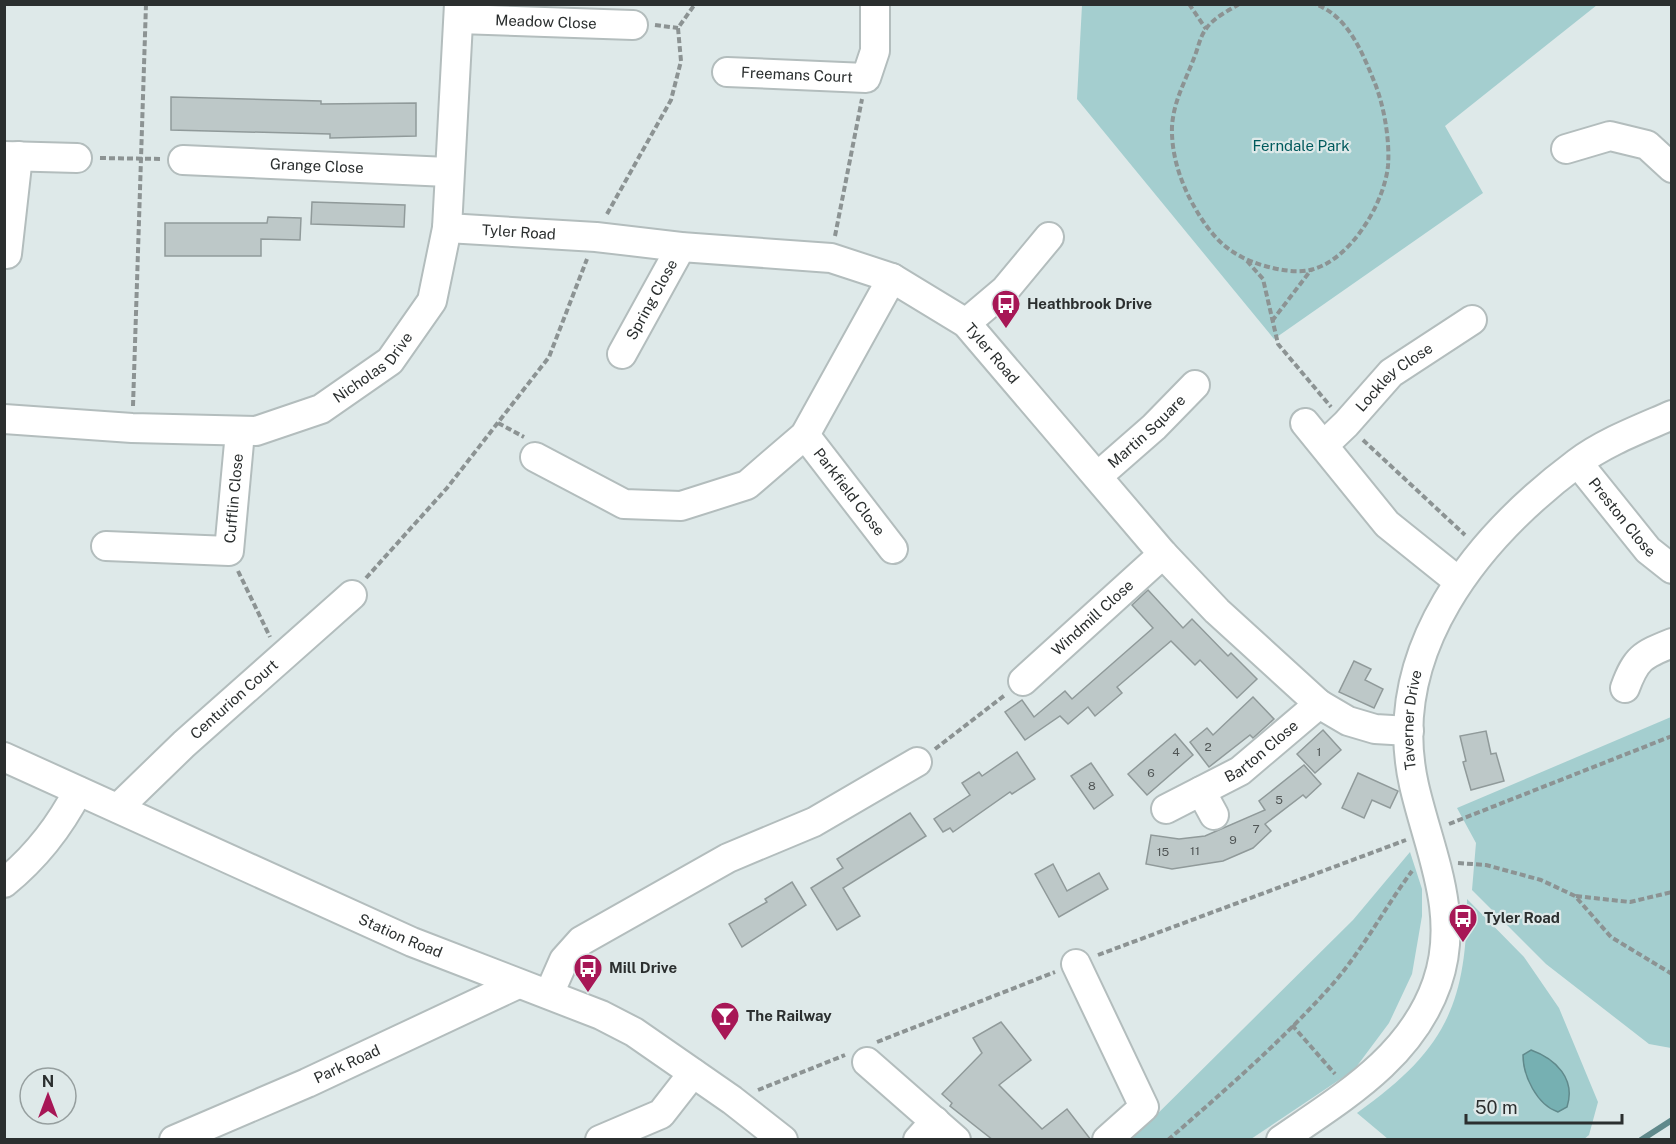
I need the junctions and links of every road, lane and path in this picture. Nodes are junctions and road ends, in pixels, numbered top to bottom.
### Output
1 (146, 4) edge
2 (695, 4) edge
3 (875, 4) edge
4 (1189, 4) edge
5 (1239, 4) edge
6 (1315, 4) edge
7 (459, 12) edge
8 (633, 25) dead end
9 (1206, 29) junction
10 (727, 72) dead end
11 (866, 78) junction
12 (1566, 149) dead end
13 (11, 156) edge
14 (77, 158) joint
15 (140, 159) junction
16 (183, 160) joint
17 (1671, 168) edge
18 (448, 172) junction
19 (447, 228) junction
20 (596, 237) junction
21 (1048, 237) dead end
22 (681, 247) junction
23 (7, 254) dead end
24 (831, 258) junction
25 (1247, 261) junction
26 (1312, 269) junction
27 (892, 278) junction
28 (1472, 320) dead end
29 (1271, 322) junction
30 (966, 323) junction
31 (622, 354) dead end
32 (1195, 385) dead end
33 (1671, 415) edge
34 (4, 419) edge
35 (1305, 423) dead end
36 (1346, 424) junction
37 (132, 428) junction
38 (240, 432) junction
39 (805, 435) junction
40 (1324, 445) junction
41 (535, 457) dead end
42 (1578, 463) junction
43 (1098, 476) junction
44 (106, 546) dead end
45 (893, 549) dead end
46 (1481, 550) junction
47 (229, 551) junction
48 (1163, 554) junction
49 (1671, 569) edge
50 (1458, 581) junction
51 (352, 595) joint
52 (1671, 643) edge
53 (282, 655) junction
54 (1023, 681) joint
55 (1625, 688) dead end
56 (1319, 704) junction
57 (1409, 731) junction
58 (1671, 736) edge
59 (4, 757) edge
60 (917, 762) joint
61 (78, 791) junction
62 (118, 808) junction
63 (1166, 809) dead end
64 (1432, 846) junction
65 (4, 883) edge
66 (1671, 892) edge
67 (1575, 896) junction
68 (1076, 964) dead end
69 (1671, 974) edge
70 (518, 984) junction
71 (549, 994) junction
72 (1292, 1025) junction
73 (867, 1062) dead end
74 (693, 1073) junction
75 (1349, 1092) junction
76 (927, 1130) edge
77 (174, 1140) edge
78 (600, 1140) edge
79 (783, 1140) edge
80 (956, 1140) edge
81 (1107, 1140) edge
82 (1168, 1140) edge
83 (1281, 1140) edge

1 - 15 path
2 - 20 path
3 - 11 street
4 - 9 path
5 - 9 path
6 - 26 path
7 - 8 street, Meadow Close
7 - 18 street, Nicholas Drive
9 - 25 path
10 - 11 street, Freemans Court
11 - 24 path
12 - 17 street
13 - 14 street
13 - 23 street
14 - 15 path
15 - 16 path
15 - 37 path
16 - 18 street, Grange Close
18 - 19 street, Nicholas Drive
19 - 20 street, Tyler Road
19 - 38 street, Nicholas Drive
20 - 22 street, Tyler Road
20 - 51 path
21 - 30 street
22 - 24 street, Tyler Road
22 - 31 street, Spring Close
24 - 27 street, Tyler Road
25 - 26 path
25 - 29 path
26 - 29 path
27 - 30 street, Tyler Road
27 - 39 street
28 - 36 street, Lockley Close
29 - 36 path
30 - 43 street, Tyler Road
32 - 43 street, Martin Square
33 - 42 street, Taverner Drive
34 - 37 street, Nicholas Drive
35 - 40 street
36 - 40 street, Lockley Close
36 - 46 path
37 - 38 street, Nicholas Drive
38 - 47 street, Cufflin Close
39 - 41 street
39 - 45 street, Parkfield Close
40 - 50 street
42 - 46 street, Taverner Drive
42 - 49 street, Preston Close
43 - 48 street, Tyler Road
44 - 47 street, Cufflin Close
46 - 50 street, Taverner Drive
47 - 53 path
48 - 54 street, Windmill Close
48 - 56 street, Tyler Road
50 - 57 street, Taverner Drive
51 - 53 street, Centurion Court
52 - 55 street
53 - 62 street, Centurion Court
54 - 60 path
56 - 57 street, Tyler Road
56 - 63 street, Barton Close
57 - 64 street, Taverner Drive
58 - 64 path
59 - 61 street, Station Road
60 - 71 street
61 - 62 street, Station Road
61 - 65 street
62 - 70 street, Station Road
64 - 67 path
64 - 72 path
64 - 75 street, Taverner Drive
66 - 67 path
67 - 69 path
68 - 81 street
70 - 71 street, Station Road
70 - 77 street, Park Road
71 - 74 street, Station Road
72 - 75 path
72 - 82 path
73 - 76 street
74 - 78 street
74 - 79 street, Station Road
75 - 83 street, Taverner Drive
76 - 80 street

